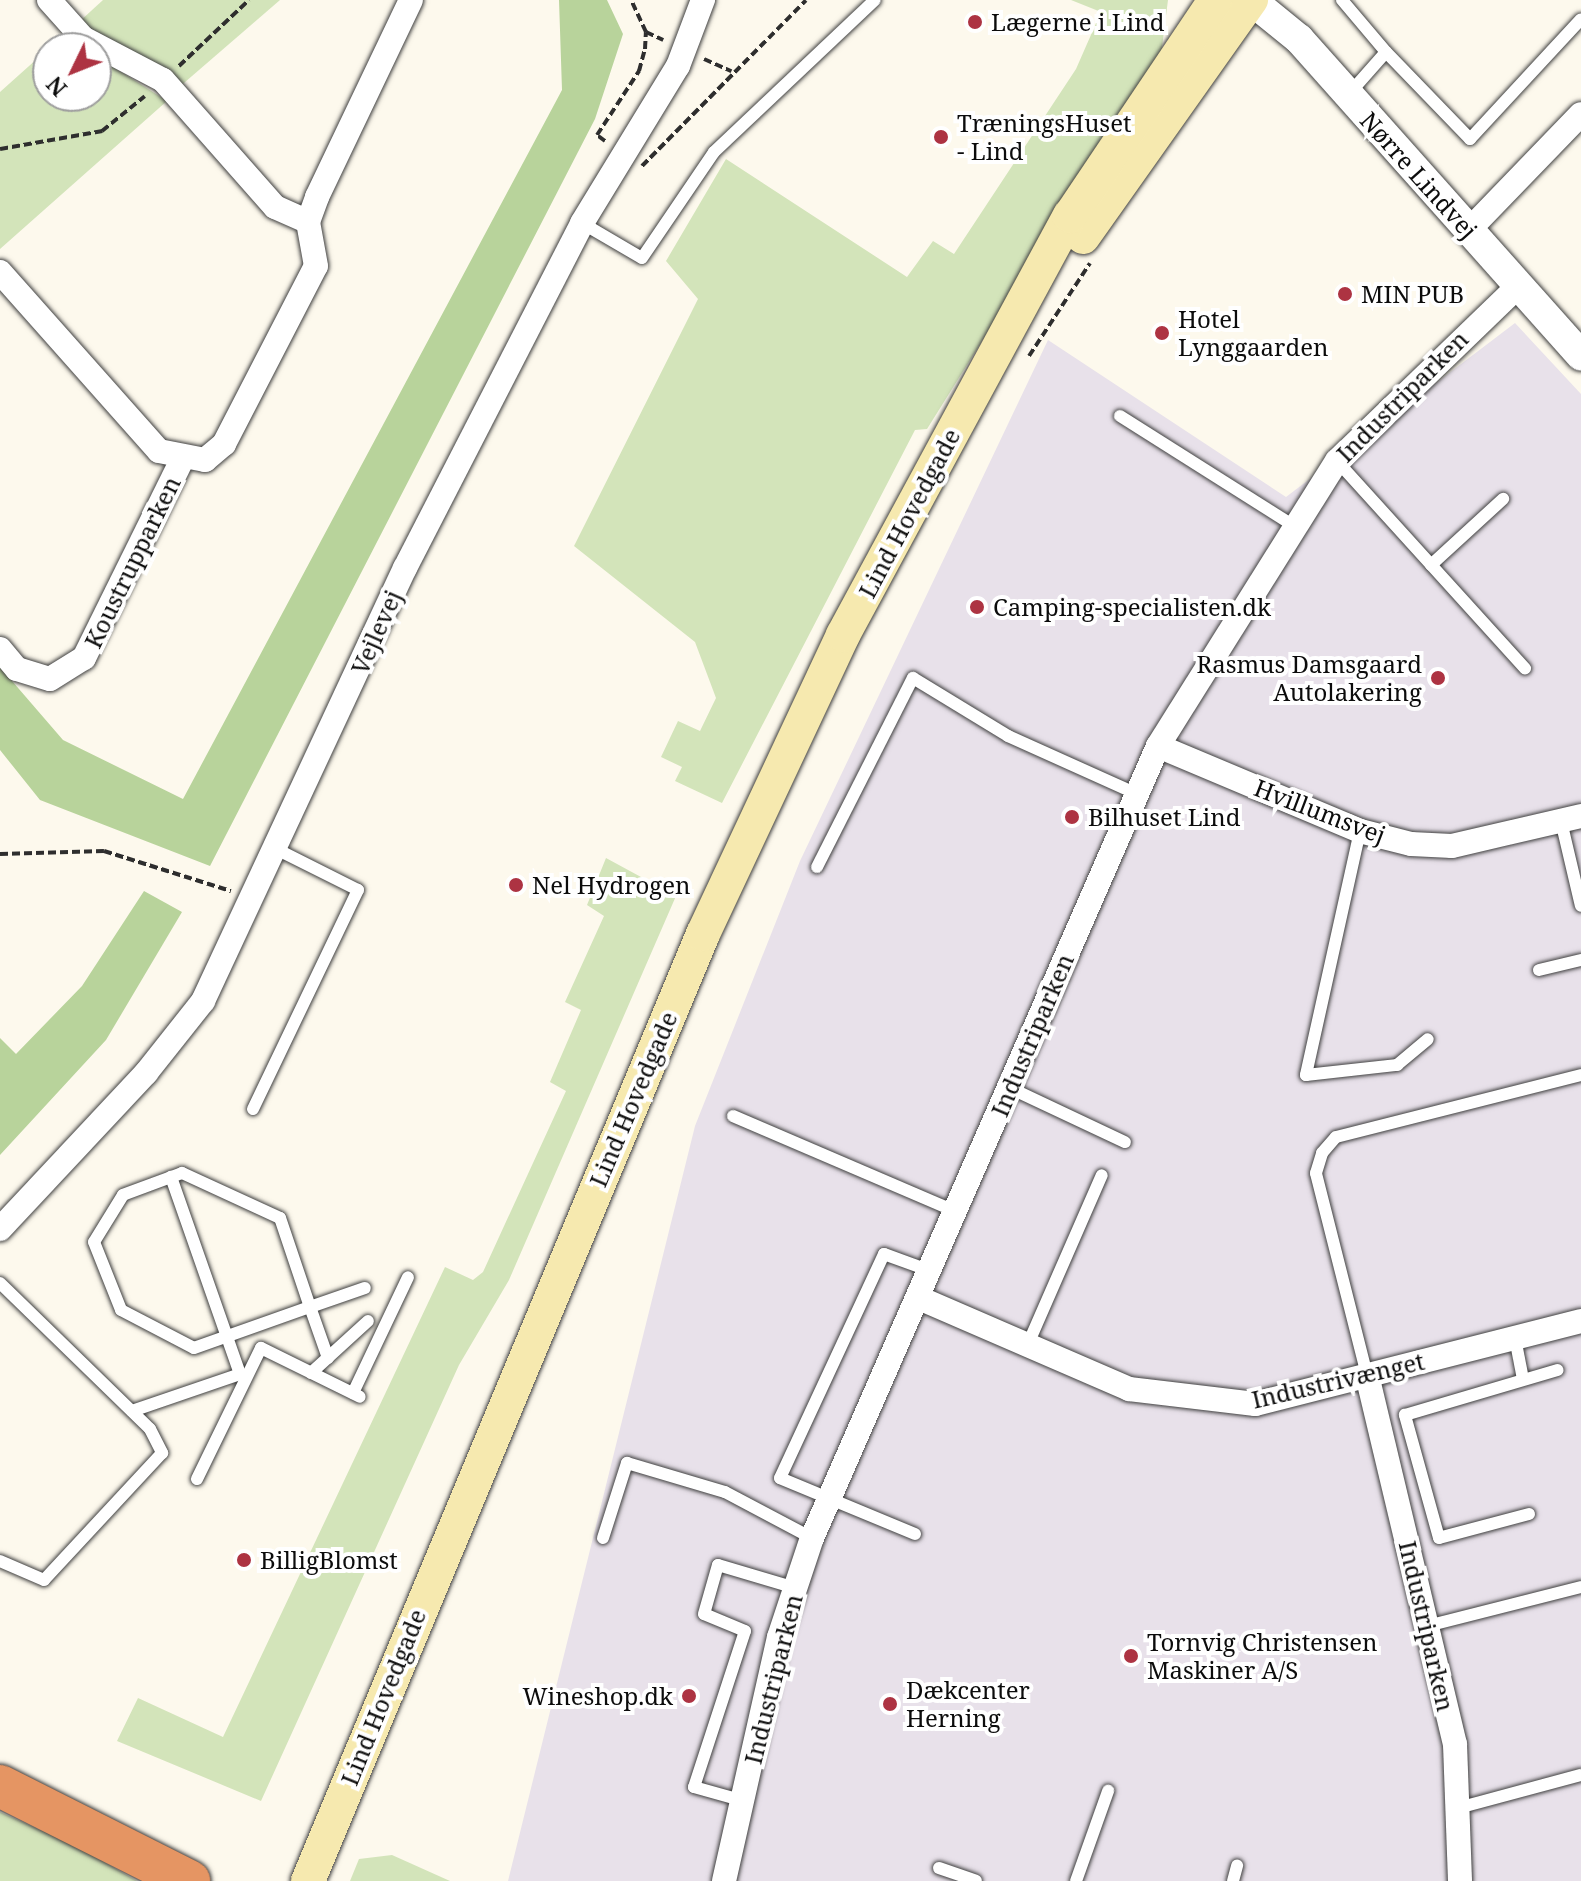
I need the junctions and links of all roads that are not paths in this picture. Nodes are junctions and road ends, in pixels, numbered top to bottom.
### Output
1 (49, 0) edge
2 (411, 0) edge
3 (703, 0) edge
4 (875, 0) edge
5 (1215, 0) edge
6 (1251, 0) edge
7 (1342, 0) edge
8 (1581, 19) edge
9 (1386, 52) junction
10 (1348, 95) junction
11 (1581, 114) edge
12 (308, 222) junction
13 (582, 223) junction
14 (1469, 230) junction
15 (0, 272) edge
16 (1518, 286) junction
17 (1016, 350) junction
18 (1581, 356) edge
19 (1120, 416) dead end
20 (182, 460) junction
21 (1337, 461) junction
22 (1503, 499) dead end
23 (1294, 526) junction
24 (1431, 565) junction
25 (0, 649) edge
26 (1525, 668) dead end
27 (1158, 746) junction
28 (1135, 793) junction
29 (1571, 819) edge
30 (1360, 831) junction
31 (278, 850) junction
32 (817, 867) dead end
33 (1581, 906) edge
34 (1581, 960) edge
35 (1539, 970) dead end
36 (1428, 1039) dead end
37 (1581, 1075) edge
38 (1010, 1088) junction
39 (253, 1109) dead end
40 (733, 1116) dead end
41 (1125, 1142) dead end
42 (1102, 1175) dead end
43 (171, 1177) junction
44 (957, 1212) junction
45 (0, 1229) edge
46 (931, 1271) junction
47 (408, 1277) dead end
48 (0, 1283) edge
49 (365, 1288) dead end
50 (919, 1298) junction
51 (310, 1307) junction
52 (368, 1321) dead end
53 (1581, 1321) edge
54 (227, 1336) junction
55 (1515, 1338) junction
56 (1028, 1344) junction
57 (328, 1358) junction
58 (1558, 1370) dead end
59 (311, 1373) junction
60 (244, 1375) junction
61 (1367, 1375) junction
62 (1523, 1379) junction
63 (132, 1411) junction
64 (1420, 1466) junction
65 (1391, 1473) junction
66 (197, 1479) dead end
67 (829, 1500) junction
68 (1529, 1514) dead end
69 (915, 1534) dead end
70 (603, 1538) dead end
71 (812, 1538) junction
72 (0, 1561) edge
73 (1581, 1587) edge
74 (795, 1588) junction
75 (1427, 1626) junction
76 (1581, 1775) edge
77 (0, 1786) edge
78 (1108, 1791) dead end
79 (744, 1801) junction
80 (1462, 1807) junction
81 (1237, 1866) dead end
82 (939, 1868) dead end
83 (189, 1881) edge
84 (308, 1881) edge
85 (724, 1881) edge
86 (976, 1881) edge
87 (1076, 1881) edge
88 (1233, 1881) edge
89 (1460, 1881) edge

1 - 12 street
2 - 12 street
3 - 13 street, Vejlevej
4 - 13 lane
5 - 17 main road, Lind Hovedgade
6 - 10 street, Nørre Lindvej
6 - 17 main road, Lind Hovedgade
7 - 9 lane
8 - 9 lane
9 - 10 lane
10 - 14 street, Nørre Lindvej
11 - 14 street
12 - 20 street, Koustrupparken
13 - 31 street, Vejlevej
14 - 16 street, Nørre Lindvej
15 - 20 street, Koustrupparken
16 - 18 street, Nørre Lindvej
16 - 21 street, Industriparken
17 - 84 main road, Lind Hovedgade
19 - 23 lane
20 - 25 street, Koustrupparken
21 - 23 street, Industriparken
21 - 24 lane
22 - 24 lane
23 - 27 street, Industriparken
24 - 26 lane
27 - 28 street, Industriparken
27 - 30 street, Hvillumsvej
28 - 32 lane
28 - 38 street, Industriparken
29 - 30 street, Hvillumsvej
29 - 33 lane
30 - 36 lane
31 - 39 lane
31 - 45 street, Vejlevej
34 - 35 lane
37 - 61 lane
38 - 41 lane
38 - 44 street, Industriparken
40 - 44 lane
42 - 56 lane
43 - 51 lane
43 - 54 lane
43 - 54 lane
44 - 46 street, Industriparken
46 - 50 street, Industriparken
46 - 67 lane
47 - 59 lane
48 - 63 lane
49 - 51 lane
50 - 56 street, Industrivænget
50 - 67 street, Industriparken
51 - 54 lane
51 - 57 lane
52 - 57 lane
53 - 55 street, Industrivænget
54 - 60 lane
55 - 61 street, Industrivænget
55 - 62 lane
56 - 61 street, Industrivænget
57 - 59 lane
58 - 62 lane
59 - 60 lane
60 - 63 lane
60 - 66 lane
61 - 65 street, Industriparken
62 - 64 lane
63 - 72 lane
64 - 65 lane
64 - 68 lane
65 - 75 street, Industriparken
67 - 69 lane
67 - 71 street, Industriparken
70 - 71 lane
71 - 74 street, Industriparken
73 - 75 lane
74 - 79 street, Industriparken
74 - 79 lane
75 - 80 street, Industriparken
76 - 80 lane
77 - 83 highway
78 - 87 lane
79 - 85 street, Industriparken
80 - 89 street, Industriparken
81 - 88 lane
82 - 86 lane

